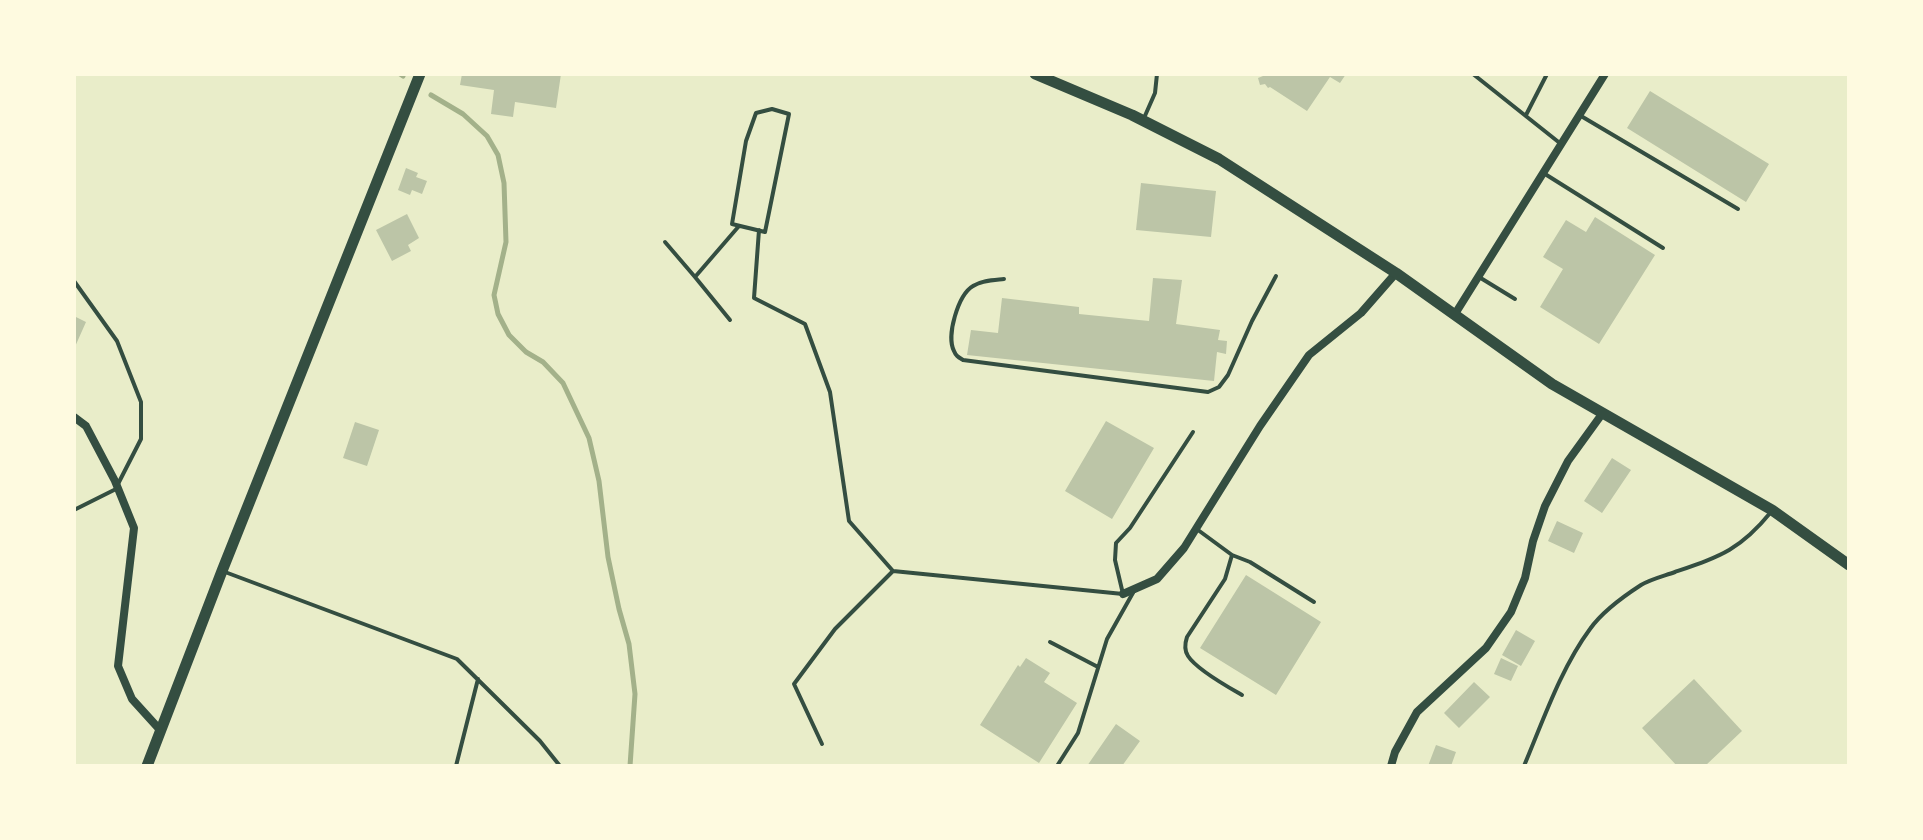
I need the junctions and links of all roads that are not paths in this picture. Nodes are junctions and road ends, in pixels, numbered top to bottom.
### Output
1 (420, 74) edge
2 (1035, 74) edge
3 (1157, 74) edge
4 (1473, 74) edge
5 (1547, 74) edge
6 (1605, 74) edge
7 (1579, 115) junction
8 (1526, 116) junction
9 (1143, 120) junction
10 (1561, 144) junction
11 (1543, 173) junction
12 (1738, 209) dead end
13 (739, 226) junction
14 (759, 230) junction
15 (665, 242) dead end
16 (1663, 248) dead end
17 (1396, 273) junction
18 (1276, 276) dead end
19 (695, 277) junction
20 (1479, 277) junction
21 (1004, 279) dead end
22 (74, 281) edge
23 (1515, 299) dead end
24 (1455, 314) junction
25 (730, 320) dead end
26 (1602, 414) junction
27 (74, 417) edge
28 (1193, 432) dead end
29 (118, 487) junction
30 (74, 510) edge
31 (1772, 510) junction
32 (1196, 529) junction
33 (1232, 555) junction
34 (1849, 565) edge
35 (222, 571) junction
36 (893, 571) junction
37 (1135, 589) junction
38 (1123, 594) junction
39 (1314, 602) dead end
40 (1050, 642) dead end
41 (1099, 667) junction
42 (478, 679) junction
43 (1242, 695) dead end
44 (161, 731) junction
45 (822, 744) dead end
46 (147, 766) edge
47 (456, 766) edge
48 (560, 766) edge
49 (1057, 766) edge
50 (1391, 766) edge
51 (1524, 766) edge

1 - 35 street
2 - 9 street
3 - 9 lane
4 - 8 lane
5 - 8 lane
6 - 7 street
7 - 10 street
7 - 12 lane
8 - 10 lane
9 - 17 street
10 - 11 street
11 - 16 lane
11 - 20 street
13 - 14 lane
13 - 14 lane
13 - 19 lane
14 - 36 lane
15 - 19 lane
17 - 24 street
17 - 32 street
18 - 21 lane
19 - 25 lane
20 - 23 lane
20 - 24 street
22 - 29 lane
24 - 26 street
26 - 31 street
26 - 50 street
27 - 29 street
28 - 38 lane
29 - 30 lane
29 - 44 street
31 - 34 street
31 - 51 lane
32 - 33 lane
32 - 37 street
33 - 39 lane
33 - 43 lane
35 - 42 lane
35 - 44 street
36 - 38 lane
36 - 45 lane
37 - 38 street
37 - 41 lane
40 - 41 lane
41 - 49 lane
42 - 47 lane
42 - 48 lane
44 - 46 street

